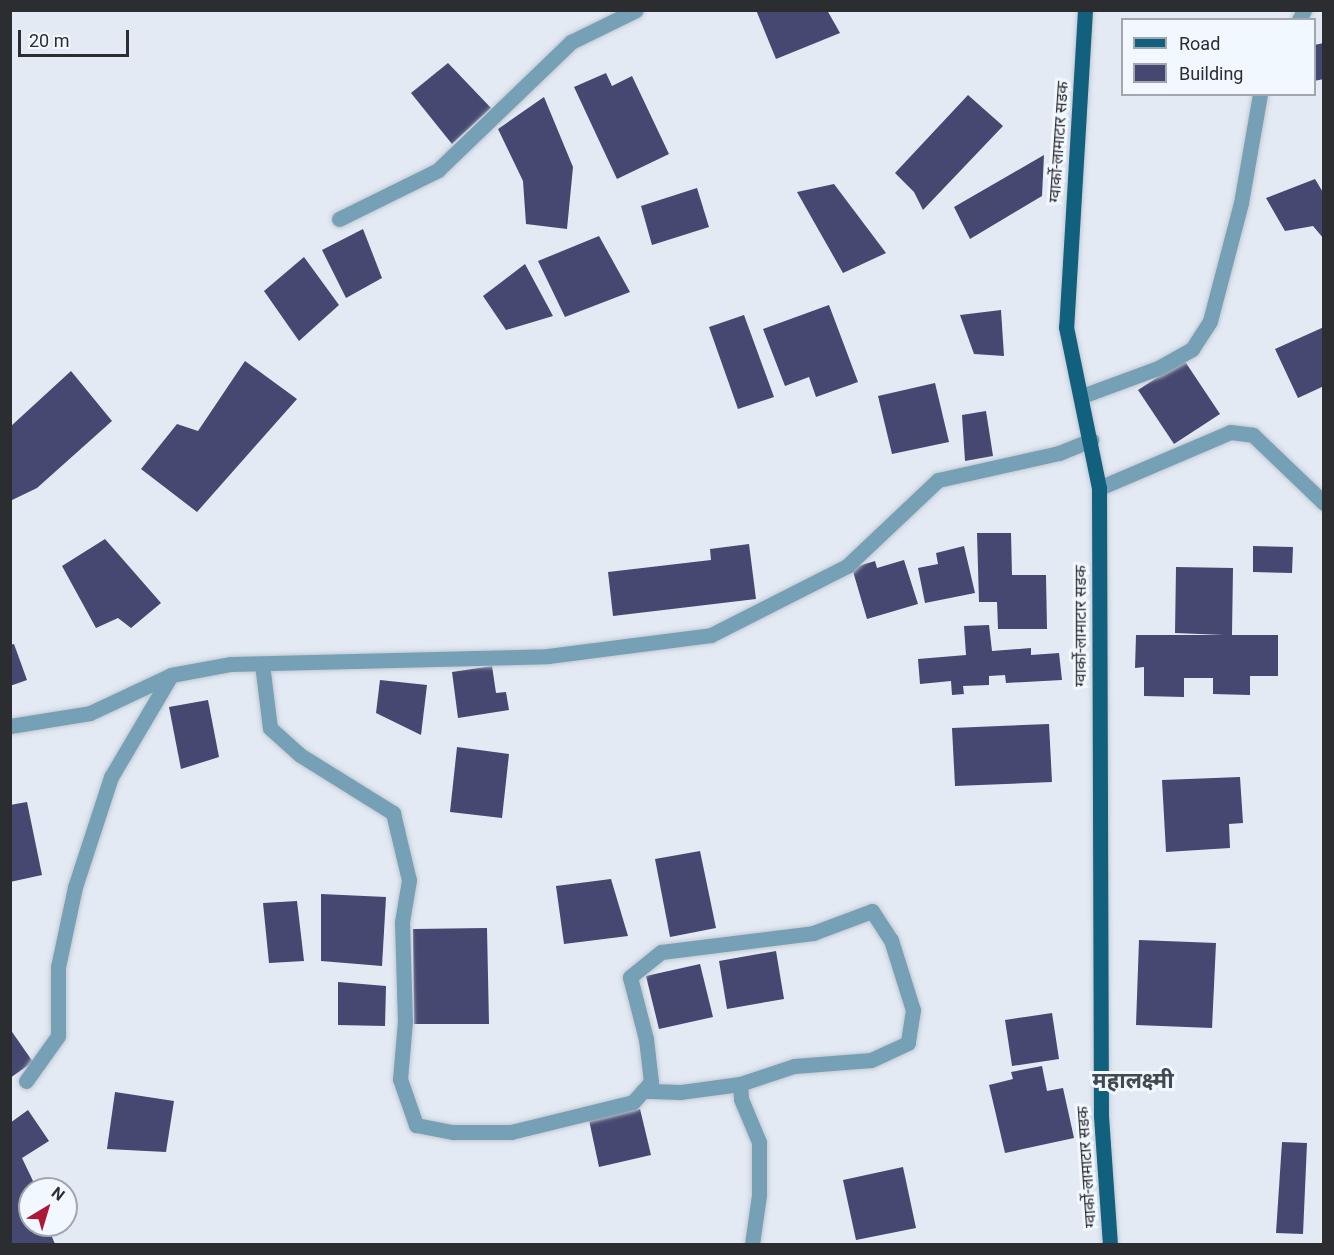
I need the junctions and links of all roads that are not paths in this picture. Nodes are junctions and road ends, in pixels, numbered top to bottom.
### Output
1 (636, 10) edge
2 (1085, 10) edge
3 (1260, 96) edge
4 (339, 219) dead end
5 (1082, 396) junction
6 (1091, 440) junction
7 (1099, 488) junction
8 (1323, 503) edge
9 (262, 664) junction
10 (171, 675) junction
11 (10, 726) edge
12 (26, 1081) dead end
13 (740, 1084) junction
14 (643, 1091) junction
15 (752, 1245) edge
16 (1110, 1245) edge

1 - 4 street
2 - 5 main road, ग्वार्को-लामाटार सडक
3 - 5 street
5 - 6 main road, ग्वार्को-लामाटार सडक
6 - 7 main road, ग्वार्को-लामाटार सडक
6 - 9 street
7 - 8 street
7 - 16 main road, ग्वार्को-लामाटार सडक
9 - 10 street
9 - 14 street
10 - 11 street
10 - 12 street
13 - 14 street
13 - 14 street
13 - 15 street

